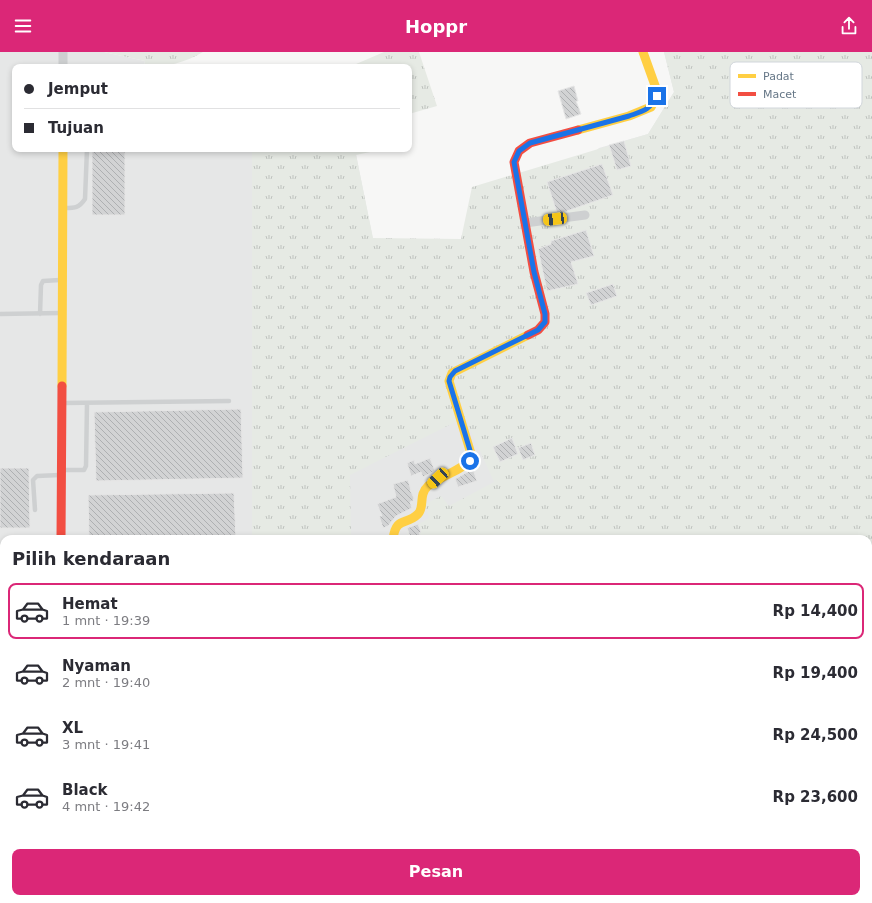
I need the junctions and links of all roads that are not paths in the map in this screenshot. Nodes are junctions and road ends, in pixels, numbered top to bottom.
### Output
1 (63, 52) edge
2 (643, 52) edge
3 (63, 64) edge
4 (64, 152) edge
5 (87, 152) edge
6 (63, 208) junction
7 (585, 215) dead end
8 (525, 223) junction
9 (62, 280) junction
10 (62, 313) junction
11 (0, 314) edge
12 (40, 314) junction
13 (229, 401) dead end
14 (62, 403) junction
15 (87, 403) junction
16 (61, 472) junction
17 (34, 510) dead end
18 (61, 535) edge
19 (393, 535) edge

1 - 3 street
2 - 8 street
4 - 6 street
5 - 6 lane
6 - 9 street
7 - 8 street
8 - 19 street
9 - 10 street
9 - 12 lane
10 - 12 lane
10 - 14 street
11 - 12 lane
13 - 15 lane
14 - 15 lane
14 - 16 street
15 - 16 lane
16 - 17 lane
16 - 18 street

